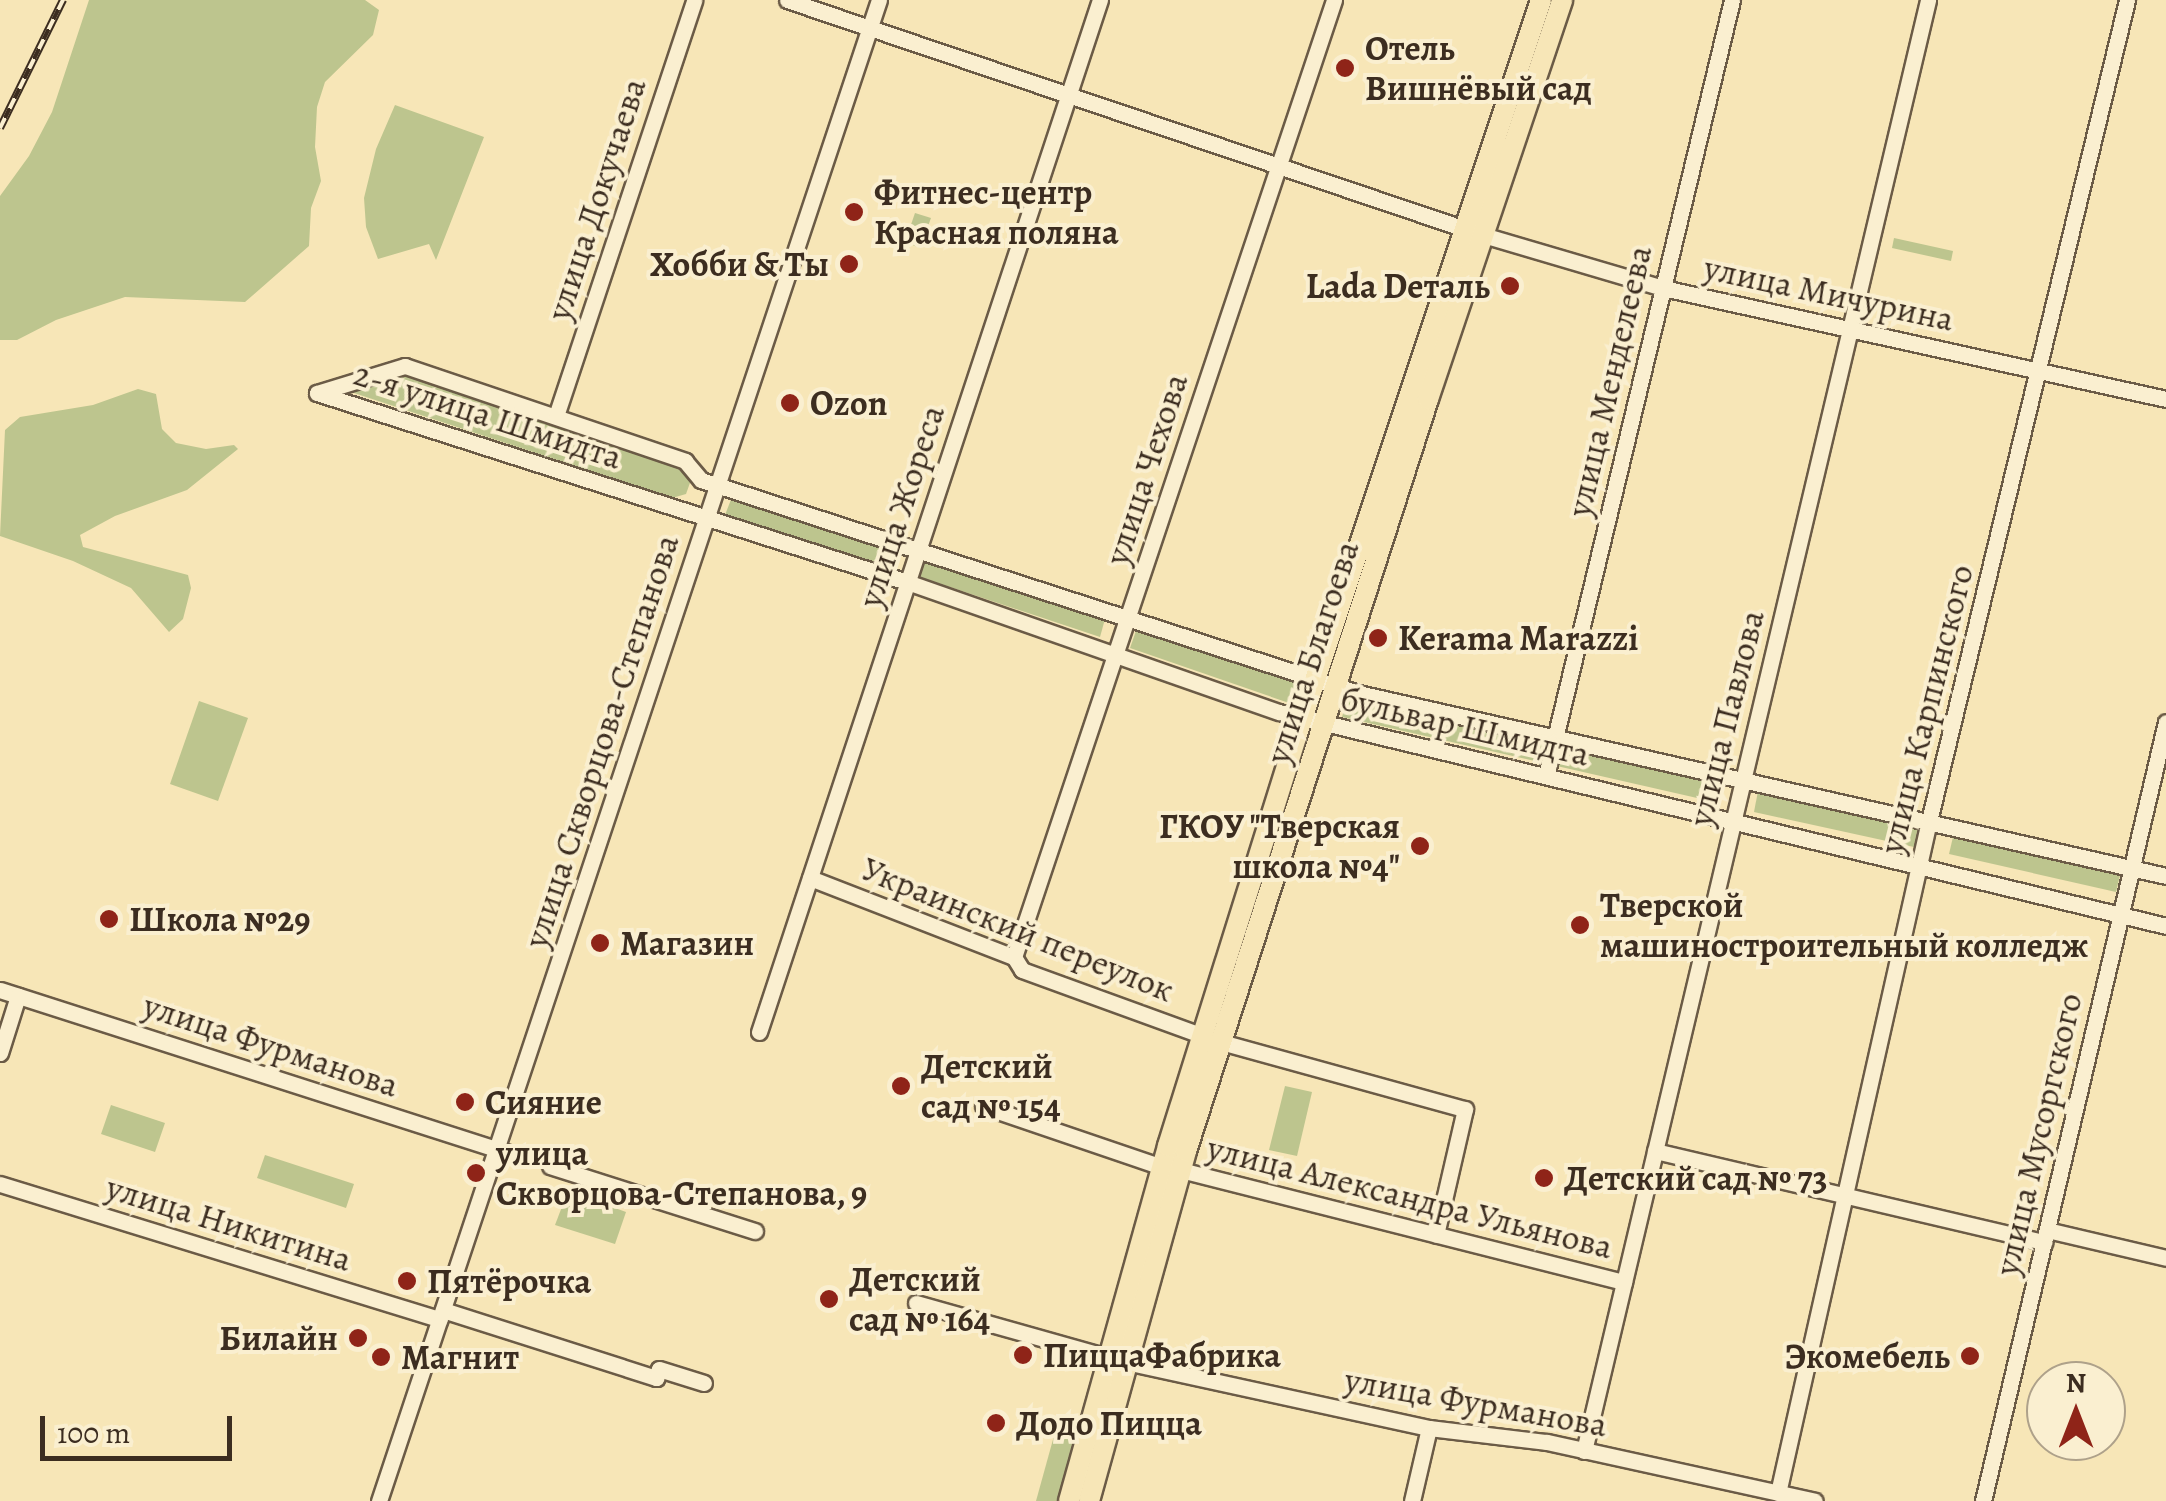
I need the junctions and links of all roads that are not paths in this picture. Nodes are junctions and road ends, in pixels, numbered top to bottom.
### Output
1 (694, 0) edge
2 (787, 0) edge
3 (879, 0) edge
4 (1100, 0) edge
5 (1334, 0) edge
6 (1541, 0) edge
7 (1562, 0) edge
8 (1732, 0) edge
9 (1928, 0) edge
10 (2128, 0) edge
11 (870, 28) junction
12 (1067, 97) junction
13 (1279, 168) junction
14 (1475, 239) junction
15 (1662, 288) junction
16 (1850, 329) junction
17 (2039, 369) junction
18 (2166, 398) edge
19 (556, 416) junction
20 (718, 485) junction
21 (707, 516) junction
22 (918, 551) junction
23 (907, 582) junction
24 (1128, 620) junction
25 (1116, 655) junction
26 (1325, 682) junction
27 (1312, 720) junction
28 (2166, 722) edge
29 (1554, 740) junction
30 (1546, 776) junction
31 (1740, 783) junction
32 (1730, 821) junction
33 (1929, 821) junction
34 (1919, 866) junction
35 (2132, 868) junction
36 (2166, 876) edge
37 (810, 878) junction
38 (2120, 916) junction
39 (2166, 926) edge
40 (1014, 957) junction
41 (0, 990) edge
42 (18, 996) junction
43 (759, 1032) dead end
44 (1212, 1039) junction
45 (0, 1053) edge
46 (983, 1106) dead end
47 (496, 1149) junction
48 (1655, 1151) junction
49 (524, 1158) dead end
50 (550, 1166) dead end
51 (1172, 1168) junction
52 (0, 1184) edge
53 (1843, 1195) junction
54 (755, 1231) dead end
55 (1436, 1235) junction
56 (2045, 1236) junction
57 (2166, 1258) edge
58 (1624, 1282) junction
59 (916, 1304) dead end
60 (441, 1315) junction
61 (1116, 1360) junction
62 (704, 1383) dead end
63 (1429, 1428) junction
64 (1584, 1450) junction
65 (1778, 1493) junction
66 (379, 1501) edge
67 (1069, 1501) edge
68 (1089, 1501) edge
69 (1412, 1501) edge
70 (1815, 1501) edge
71 (1984, 1501) edge

1 - 19 street, улица Докучаева
2 - 11 street, улица Мичурина
3 - 11 street, улица Скворцова-Степанова
4 - 12 street, улица Жореса
5 - 13 street, улица Чехова
6 - 14 main road
7 - 14 main road, улица Благоева
8 - 15 street, улица Менделеева
9 - 16 street, улица Павлова
10 - 17 street, улица Карпинского
11 - 12 street, улица Мичурина
11 - 20 street, улица Скворцова-Степанова
12 - 13 street, улица Мичурина
12 - 22 street, улица Жореса
13 - 14 street, улица Мичурина
13 - 24 street, улица Чехова
14 - 15 street, улица Мичурина
14 - 26 main road, улица Благоева
15 - 16 street, улица Мичурина
15 - 29 street, улица Менделеева
16 - 17 street, улица Мичурина
16 - 31 street, улица Павлова
17 - 18 street, улица Мичурина
17 - 33 street, улица Карпинского
19 - 20 street, 2-я улица Шмидта
19 - 21 street, 2-я улица Шмидта
20 - 21 street, улица Скворцова-Степанова
20 - 22 street, бульвар Шмидта
21 - 23 street, бульвар Шмидта
21 - 47 street, улица Скворцова-Степанова
22 - 23 street, улица Жореса
22 - 24 street, бульвар Шмидта
23 - 25 street, бульвар Шмидта
23 - 37 street, улица Жореса
24 - 25 street, улица Чехова
24 - 26 street, бульвар Шмидта
25 - 27 street, бульвар Шмидта
25 - 40 street, улица Чехова
26 - 27 main road, улица Благоева
26 - 29 street, бульвар Шмидта
27 - 30 street, бульвар Шмидта
27 - 44 main road, улица Благоева
28 - 35 street, улица Мусоргского
29 - 30 street, улица Менделеева
29 - 31 street, бульвар Шмидта
30 - 32 street, бульвар Шмидта
31 - 32 street, улица Павлова
31 - 33 street, бульвар Шмидта
32 - 34 street, бульвар Шмидта
32 - 48 street, улица Павлова
33 - 34 street, улица Карпинского
33 - 35 street, бульвар Шмидта
34 - 38 street, бульвар Шмидта
34 - 53 street, улица Карпинского
35 - 36 street, бульвар Шмидта
35 - 38 street, улица Мусоргского
37 - 40 street, Украинский переулок
37 - 43 street, улица Жореса
38 - 39 street, бульвар Шмидта
38 - 56 street, улица Мусоргского
40 - 44 street, Украинский переулок
41 - 42 street, улица Фурманова
42 - 45 street
42 - 47 street, улица Фурманова
44 - 51 main road, улица Благоева
44 - 55 street, Украинский переулок
46 - 51 street, улица Александра Ульянова
47 - 49 street, улица Фурманова
47 - 60 street, улица Скворцова-Степанова
48 - 53 street
48 - 58 street, улица Павлова
50 - 54 street
51 - 55 street, улица Александра Ульянова
51 - 61 main road, улица Благоева
52 - 60 street, улица Никитина
53 - 56 street
53 - 65 street, улица Карпинского
55 - 58 street, улица Александра Ульянова
56 - 57 street
56 - 71 street, улица Мусоргского
58 - 64 street, улица Павлова
59 - 61 street, улица Фурманова
60 - 62 street, улица Никитина
60 - 66 street, улица Скворцова-Степанова
61 - 63 street, улица Фурманова
61 - 67 main road, улица Благоева
61 - 68 main road, улица Благоева
63 - 64 street, улица Фурманова
63 - 69 street
64 - 65 street, улица Фурманова
65 - 70 street, улица Фурманова

